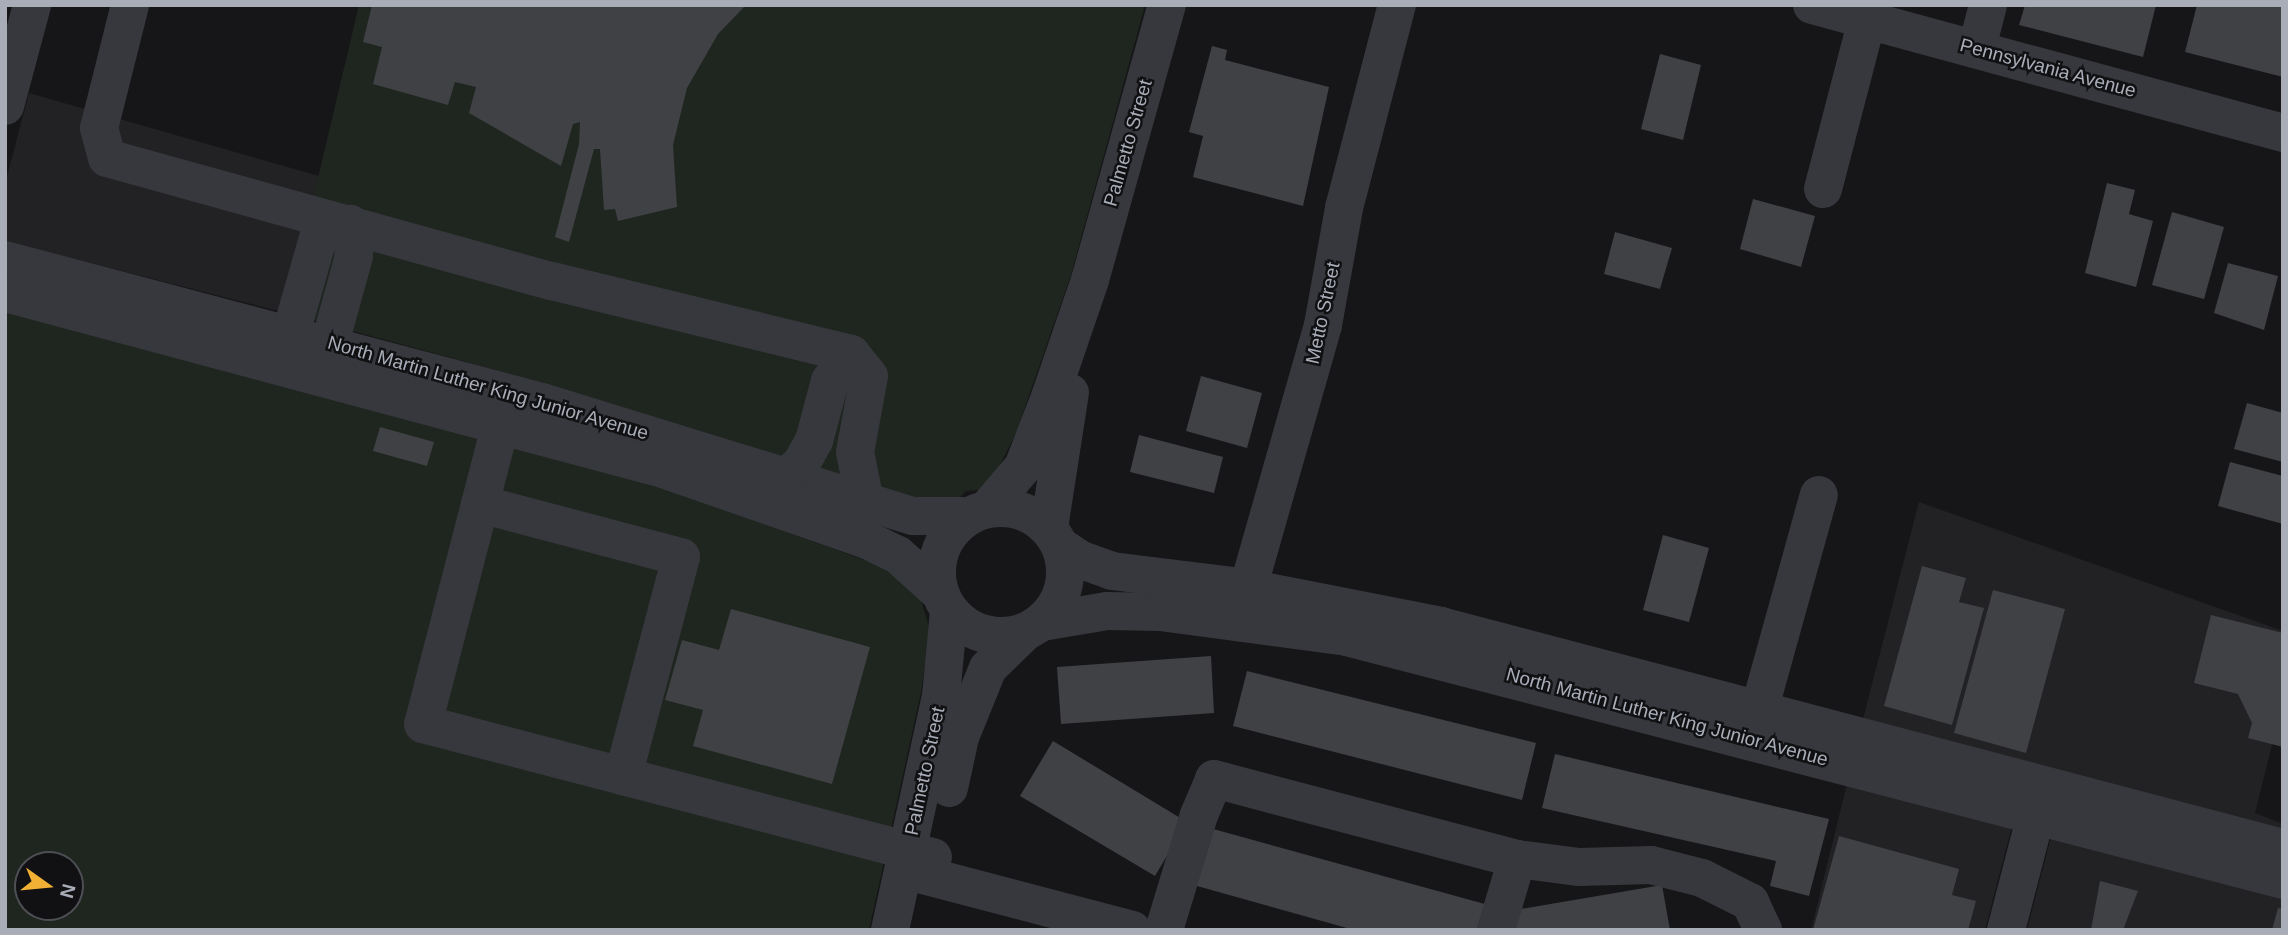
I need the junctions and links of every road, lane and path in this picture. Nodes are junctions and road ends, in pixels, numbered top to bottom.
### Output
1 (32, 5) edge
2 (130, 5) edge
3 (1167, 5) edge
4 (1397, 5) edge
5 (1812, 5) edge
6 (1989, 5) edge
7 (1867, 20) junction
8 (1977, 48) junction
9 (5, 106) edge
10 (2283, 133) edge
11 (1823, 189) dead end
12 (350, 224) junction
13 (5, 260) edge
14 (1090, 280) junction
15 (5, 293) edge
16 (290, 333) junction
17 (330, 344) junction
18 (851, 354) junction
19 (501, 423) junction
20 (787, 476) junction
21 (1819, 495) dead end
22 (865, 502) junction
23 (480, 504) junction
24 (978, 512) junction
25 (1055, 537) junction
26 (945, 602) junction
27 (1244, 604) junction
28 (1034, 627) junction
29 (1755, 725) junction
30 (623, 776) junction
31 (2040, 800) junction
32 (2283, 848) edge
33 (1517, 859) junction
34 (919, 863) junction
35 (2283, 880) edge
36 (890, 930) edge
37 (916, 930) edge
38 (1132, 930) edge
39 (1164, 930) edge
40 (1496, 930) edge
41 (1763, 930) edge
42 (2006, 930) edge

1 - 9 street
2 - 12 street
3 - 14 street, Palmetto Street
4 - 27 street, Metto Street
5 - 7 street, Pennsylvania Avenue
6 - 8 street
7 - 8 street, Pennsylvania Avenue
7 - 11 street
8 - 10 street, Pennsylvania Avenue
12 - 16 street
12 - 17 street
12 - 18 street
13 - 16 street, North Martin Luther King Junior Avenue
14 - 24 street, Palmetto Street
14 - 25 street, Palmetto Street
15 - 19 street, North Martin Luther King Junior Avenue
16 - 17 street, North Martin Luther King Junior Avenue
17 - 20 street, North Martin Luther King Junior Avenue
18 - 20 street
18 - 22 street
19 - 23 street
19 - 26 street, North Martin Luther King Junior Avenue
20 - 22 street, North Martin Luther King Junior Avenue
21 - 29 street
22 - 24 street, North Martin Luther King Junior Avenue
23 - 30 street
23 - 30 street
24 - 25 street
24 - 26 street
25 - 27 street, North Martin Luther King Junior Avenue
25 - 28 street
26 - 28 street
26 - 34 street, Palmetto Street
27 - 28 street, North Martin Luther King Junior Avenue
27 - 29 street, North Martin Luther King Junior Avenue
28 - 34 street, Palmetto Street
29 - 31 street, North Martin Luther King Junior Avenue
30 - 34 street
31 - 32 street, North Martin Luther King Junior Avenue
31 - 35 street, North Martin Luther King Junior Avenue
31 - 42 street
33 - 39 street
33 - 40 street
33 - 41 street
34 - 36 street, Palmetto Street
34 - 37 street, Palmetto Street
34 - 38 street

